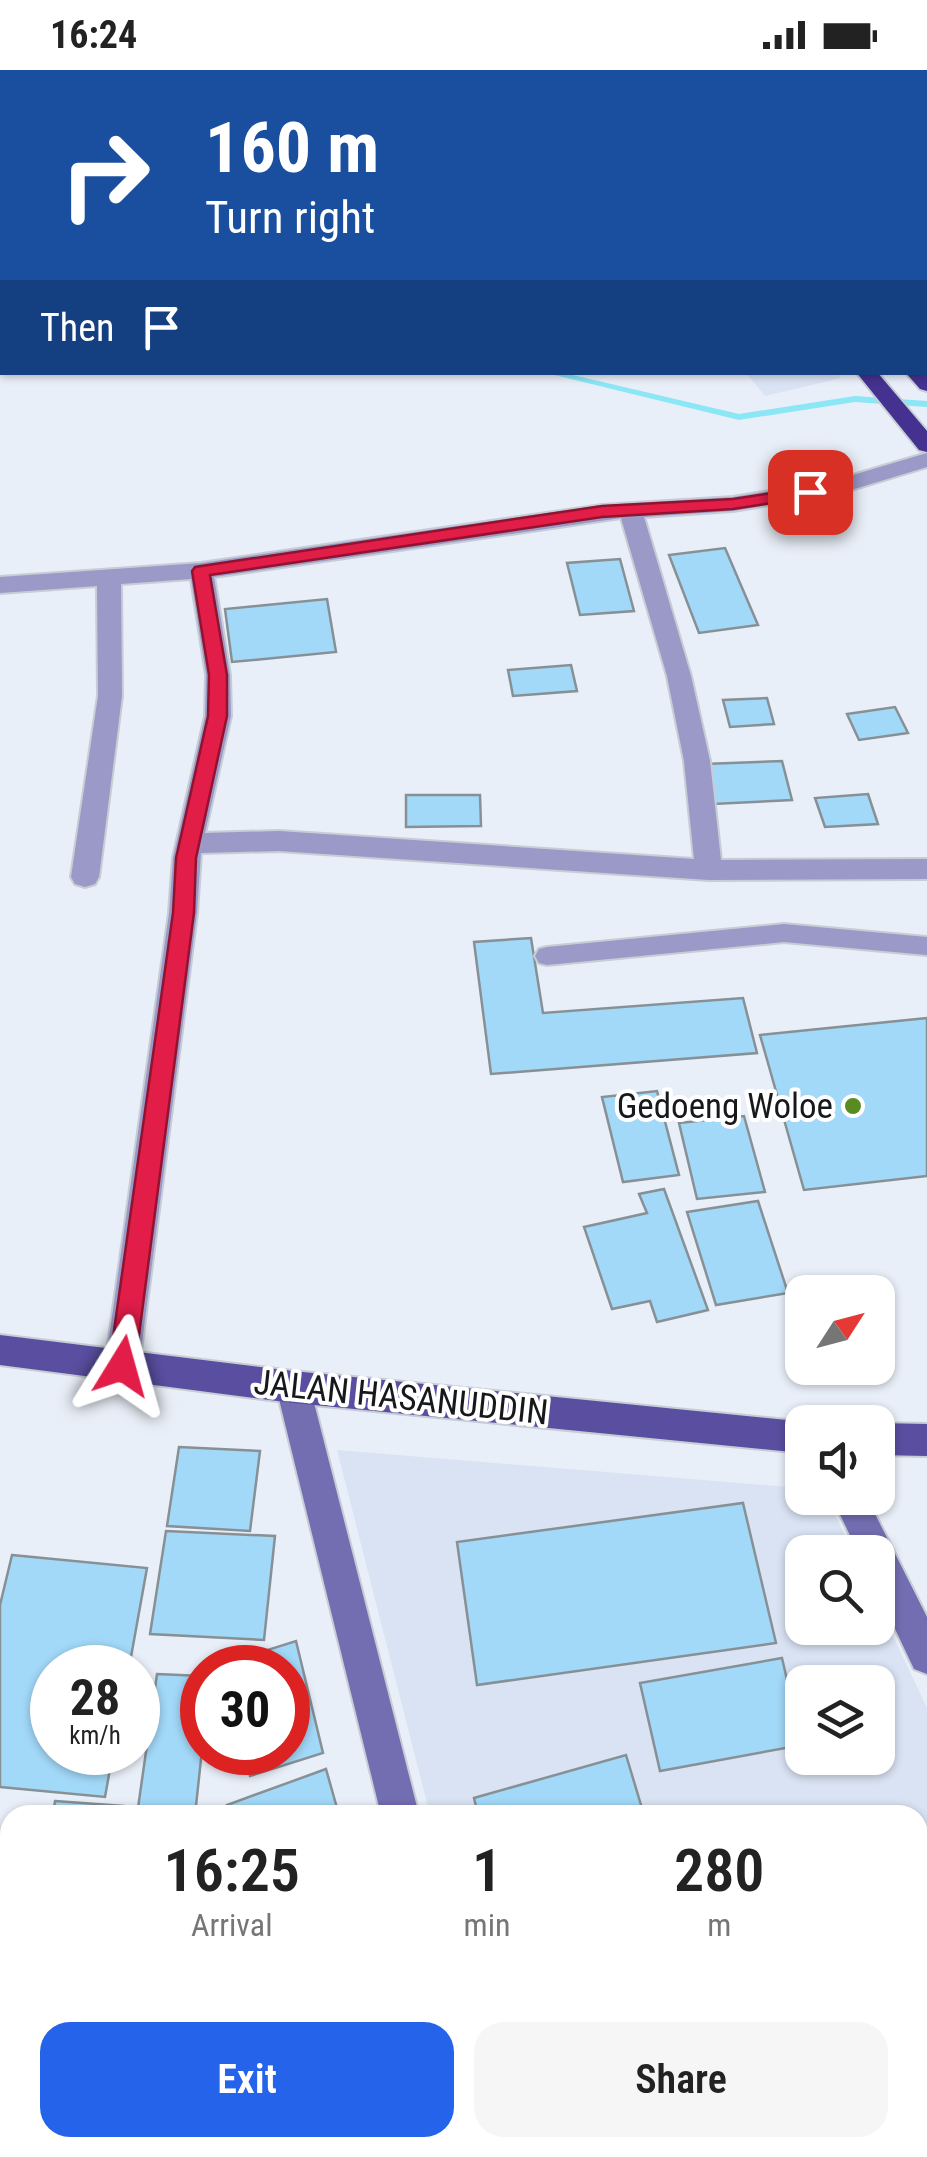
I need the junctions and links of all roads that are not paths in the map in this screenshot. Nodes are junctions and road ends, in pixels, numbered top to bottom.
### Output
1 (869, 375) edge
2 (927, 445) edge
3 (927, 460) edge
4 (630, 508) junction
5 (201, 571) junction
6 (108, 576) junction
7 (0, 585) edge
8 (190, 843) junction
9 (927, 869) edge
10 (709, 870) junction
11 (85, 877) dead end
12 (927, 946) edge
13 (547, 956) dead end
14 (0, 1350) edge
15 (122, 1366) junction
16 (293, 1387) junction
17 (785, 1435) edge
18 (895, 1439) edge
19 (927, 1440) edge
20 (895, 1591) edge
21 (927, 1656) edge
22 (398, 1805) edge

1 - 2 highway
3 - 4 street
4 - 5 street
4 - 10 street
5 - 6 street
5 - 8 street
6 - 7 street
6 - 11 street
8 - 10 street
8 - 15 street
9 - 10 street
12 - 13 lane
14 - 15 main road, JALAN HASANUDDIN
15 - 16 main road, JALAN HASANUDDIN
16 - 17 main road, JALAN HASANUDDIN
16 - 22 street
18 - 19 main road
20 - 21 street

